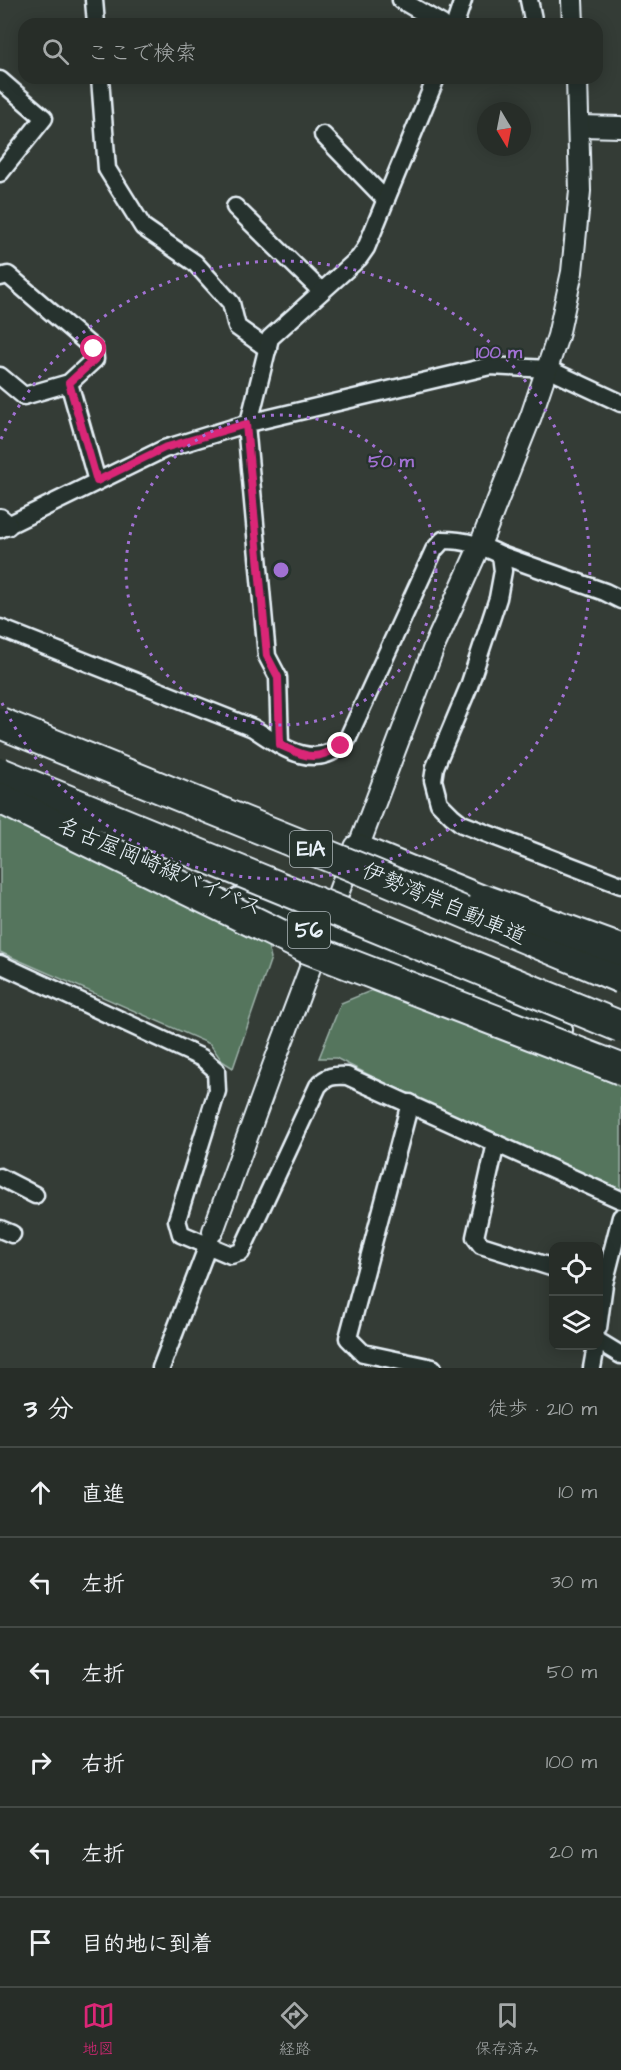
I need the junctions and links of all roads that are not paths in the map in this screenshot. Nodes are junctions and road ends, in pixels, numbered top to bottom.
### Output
1 (94, 0) edge
2 (401, 0) edge
3 (463, 0) edge
4 (529, 0) edge
5 (572, 0) edge
6 (96, 18) edge
7 (432, 18) edge
8 (457, 18) edge
9 (533, 18) edge
10 (573, 18) edge
11 (0, 80) edge
12 (100, 84) edge
13 (434, 84) edge
14 (577, 84) edge
15 (579, 126) junction
16 (621, 128) edge
17 (323, 135) dead end
18 (0, 173) edge
19 (386, 200) junction
20 (234, 207) dead end
21 (0, 277) edge
22 (321, 291) junction
23 (268, 349) junction
24 (548, 369) junction
25 (0, 376) edge
26 (69, 383) junction
27 (621, 403) edge
28 (248, 423) junction
29 (97, 481) junction
30 (2, 524) edge
31 (480, 545) junction
32 (501, 555) junction
33 (621, 600) edge
34 (0, 628) edge
35 (0, 713) edge
36 (0, 723) edge
37 (280, 745) junction
38 (0, 774) edge
39 (4, 800) edge
40 (361, 859) junction
41 (621, 885) edge
42 (320, 940) junction
43 (621, 950) edge
44 (621, 956) edge
45 (0, 964) edge
46 (621, 965) edge
47 (621, 978) edge
48 (621, 1027) edge
49 (621, 1054) edge
50 (621, 1069) edge
51 (621, 1075) edge
52 (410, 1103) junction
53 (496, 1143) junction
54 (0, 1178) edge
55 (35, 1196) dead end
56 (621, 1200) edge
57 (621, 1217) edge
58 (211, 1239) junction
59 (549, 1266) edge
60 (603, 1276) edge
61 (603, 1344) edge
62 (595, 1350) edge
63 (621, 1355) edge
64 (161, 1368) edge
65 (433, 1368) edge
66 (592, 1368) edge

1 - 6 street
2 - 7 street
3 - 8 street
4 - 9 street
5 - 10 street
11 - 18 street
12 - 23 street
13 - 19 street
14 - 15 street
15 - 16 street
15 - 24 street
17 - 19 street
19 - 22 street
20 - 22 street
21 - 26 street
22 - 23 street
23 - 28 street
24 - 27 street
24 - 28 street
24 - 31 street
25 - 26 street
26 - 29 street
28 - 29 street
28 - 37 street
29 - 30 street
31 - 32 street
31 - 37 street
31 - 40 street
32 - 33 street
32 - 41 street
34 - 37 street
35 - 40 main road
36 - 40 highway, 伊勢湾岸自動車道 / E1A, bridge
38 - 48 highway, 伊勢湾岸自動車道 / E1A, bridge
39 - 42 main road, 名古屋岡崎線バイパス / 56
39 - 50 highway, bridge
40 - 42 street
40 - 43 highway, bridge
40 - 44 main road
40 - 46 main road
40 - 47 highway, 伊勢湾岸自動車道 / E1A, bridge
42 - 49 main road, 名古屋岡崎線バイパス / 56
42 - 51 main road
42 - 58 street
45 - 58 street
52 - 53 street
52 - 58 street
52 - 65 street
53 - 56 street
53 - 59 street
54 - 55 street
57 - 60 street
58 - 64 street
61 - 63 street
62 - 66 street

